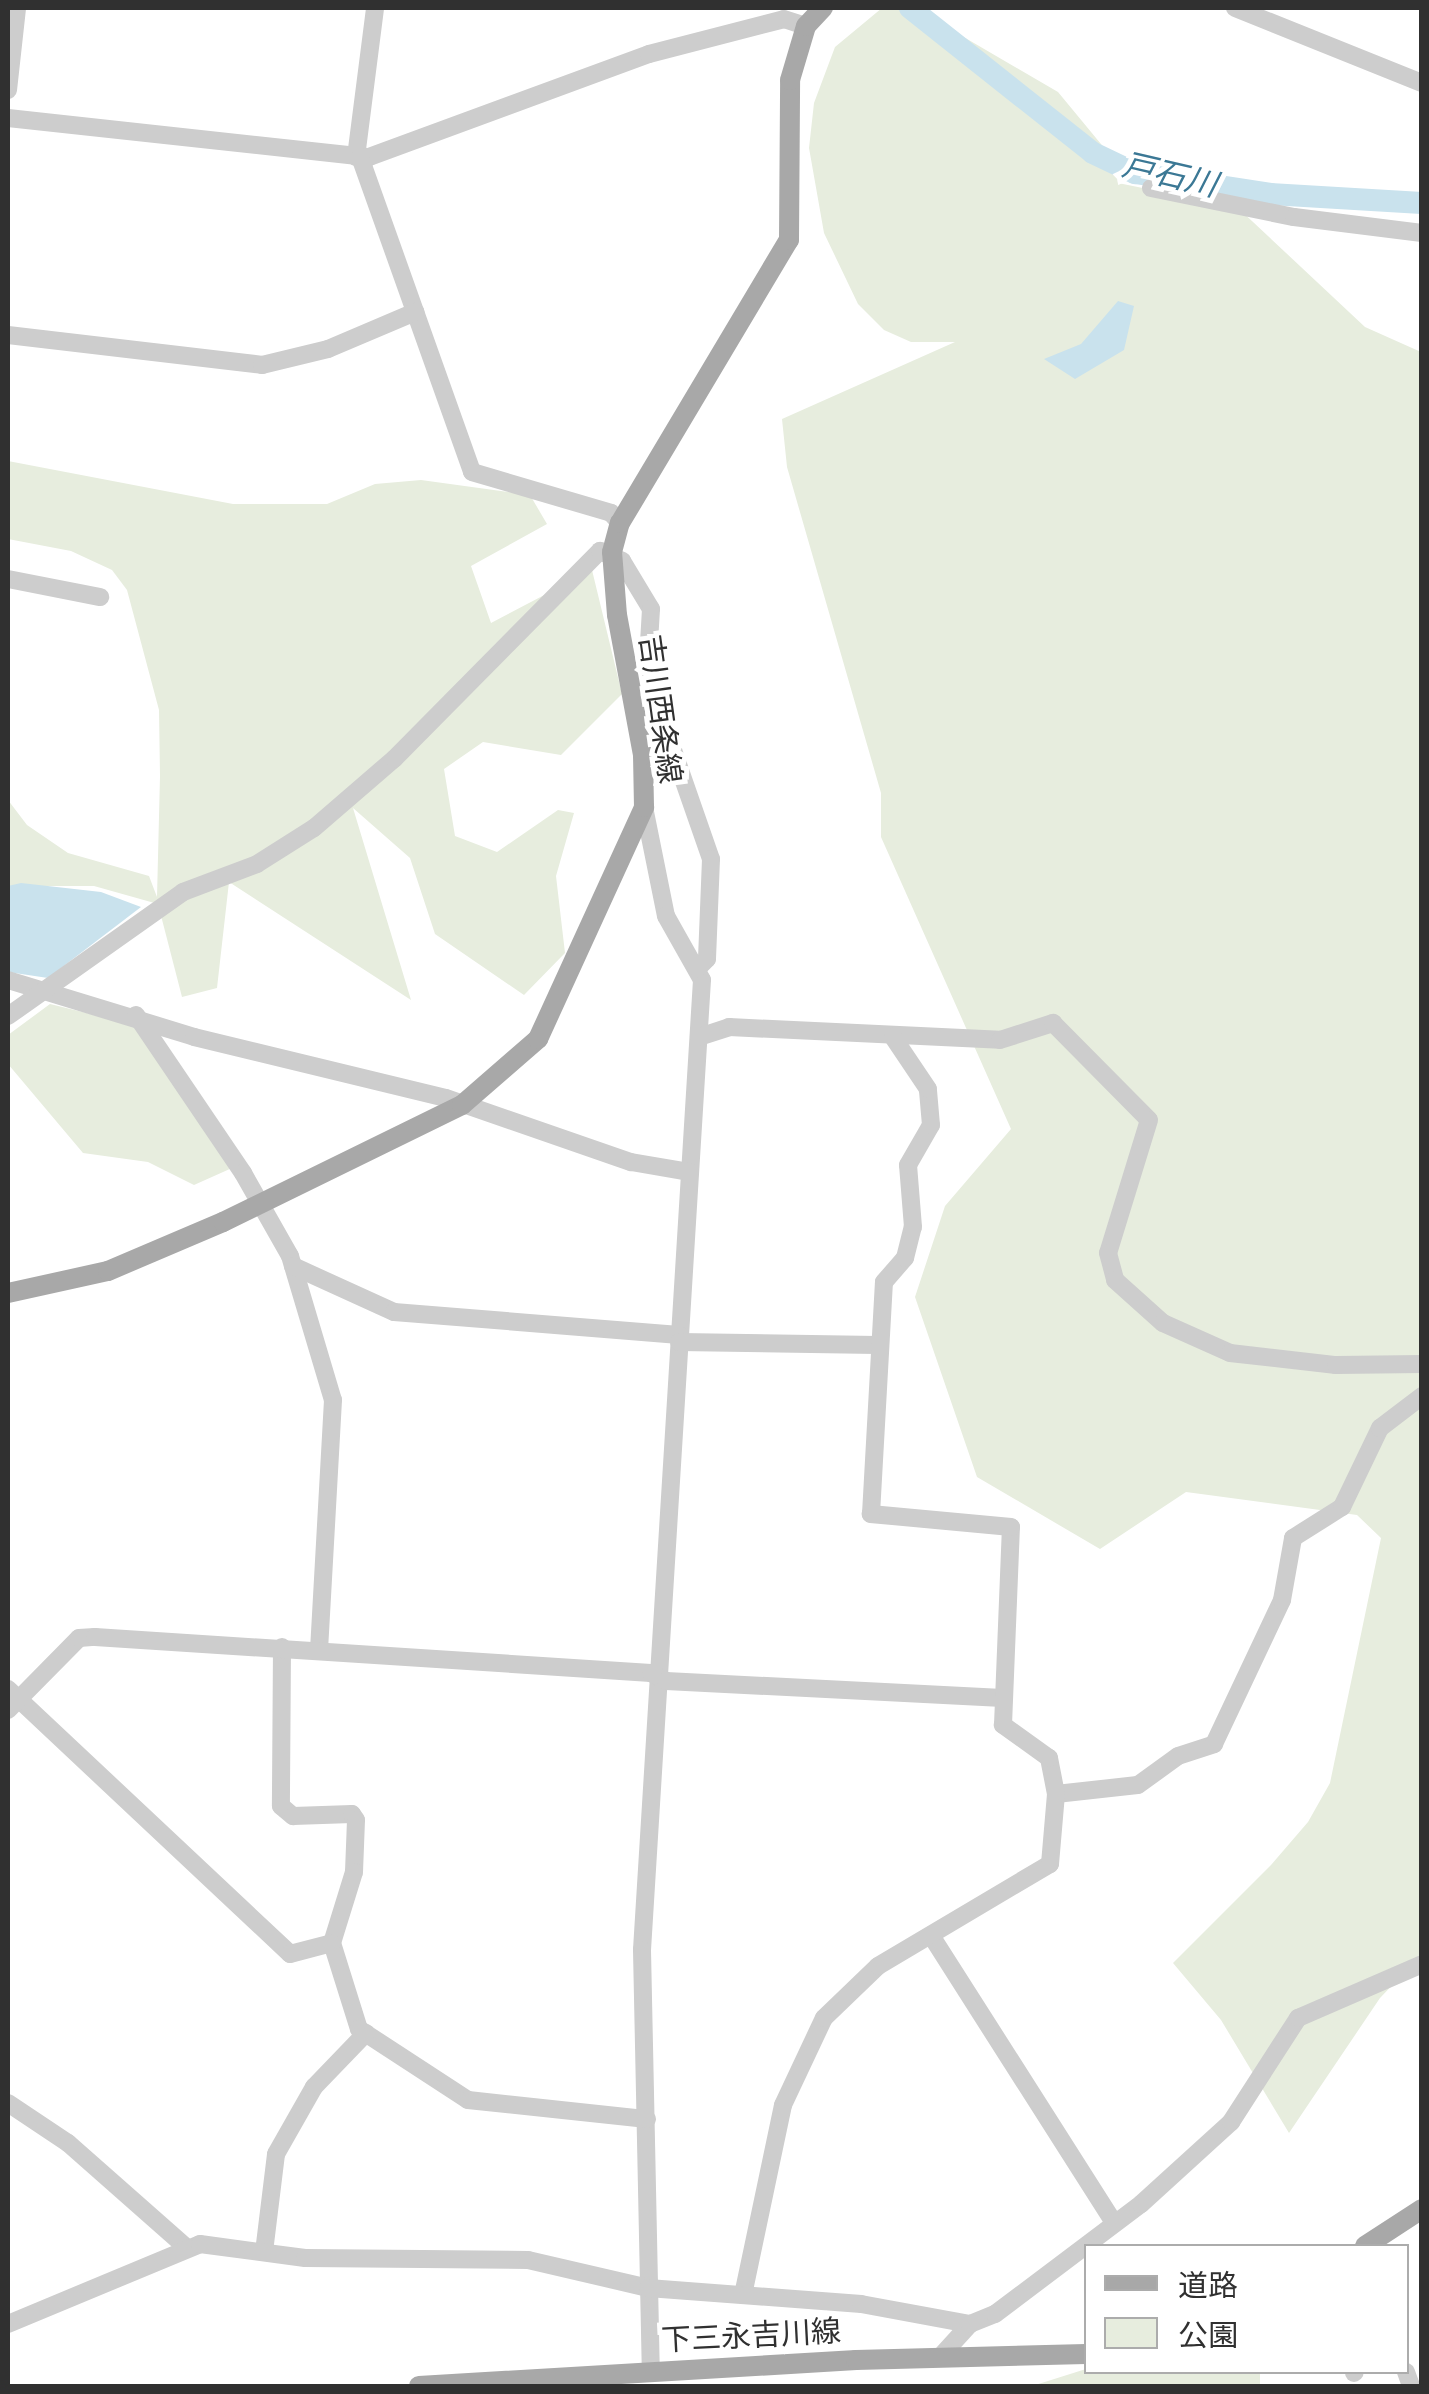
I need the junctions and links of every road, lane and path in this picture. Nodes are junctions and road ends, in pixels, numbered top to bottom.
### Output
1 (17, 8) edge
2 (375, 8) edge
3 (823, 8) edge
4 (1235, 8) edge
5 (806, 26) junction
6 (1422, 83) edge
7 (8, 90) edge
8 (8, 118) edge
9 (358, 158) junction
10 (1151, 188) dead end
11 (1422, 233) edge
12 (415, 312) junction
13 (8, 335) edge
14 (620, 523) junction
15 (612, 552) junction
16 (8, 579) edge
17 (100, 597) dead end
18 (644, 807) junction
19 (698, 968) junction
20 (8, 980) edge
21 (46, 988) junction
22 (136, 1014) junction
23 (8, 1016) edge
24 (699, 1037) junction
25 (893, 1037) junction
26 (462, 1105) junction
27 (690, 1172) junction
28 (256, 1204) junction
29 (294, 1266) junction
30 (8, 1293) edge
31 (679, 1338) junction
32 (878, 1346) junction
33 (1422, 1364) edge
34 (1422, 1396) edge
35 (282, 1648) junction
36 (320, 1650) junction
37 (658, 1678) junction
38 (1003, 1698) junction
39 (11, 1699) edge
40 (1056, 1794) junction
41 (932, 1937) junction
42 (332, 1942) junction
43 (1422, 1964) edge
44 (366, 2034) junction
45 (8, 2104) edge
46 (647, 2119) junction
47 (1422, 2209) edge
48 (1114, 2221) junction
49 (1085, 2244) edge
50 (1372, 2244) edge
51 (1084, 2245) edge
52 (187, 2248) junction
53 (264, 2252) junction
54 (648, 2288) junction
55 (744, 2294) junction
56 (8, 2324) edge
57 (970, 2324) junction
58 (1084, 2354) edge
59 (940, 2357) junction
60 (652, 2371) junction
61 (490, 2384) edge
62 (419, 2386) edge

1 - 7 street
2 - 9 street
3 - 5 main road, 吉川西条線
4 - 6 street
5 - 9 street
5 - 14 main road, 吉川西条線
8 - 9 street
9 - 12 street
10 - 11 street
12 - 13 street
12 - 14 street
14 - 15 main road, 吉川西条線
15 - 18 main road, 吉川西条線
15 - 19 street
15 - 21 street
16 - 17 street
18 - 19 street
18 - 26 main road, 吉川西条線
19 - 24 street
20 - 21 street
21 - 22 street
21 - 23 street
22 - 26 street
22 - 28 street
24 - 25 street
24 - 27 street
25 - 32 street
25 - 33 street
26 - 27 street
26 - 28 main road, 吉川西条線
27 - 31 street
28 - 29 street
28 - 30 main road, 吉川西条線
29 - 31 street
29 - 36 street
31 - 32 street
31 - 37 street
32 - 38 street
34 - 40 street
35 - 36 street
35 - 39 street
35 - 42 street
36 - 37 street
37 - 38 street
37 - 46 street
38 - 40 street
39 - 42 street
40 - 41 street
41 - 48 street
41 - 55 street
42 - 44 street
43 - 48 street
44 - 46 street
44 - 53 street
45 - 52 street
46 - 54 street
47 - 50 main road
48 - 49 street
51 - 57 street
52 - 53 street
52 - 56 street
53 - 54 street
54 - 55 street
54 - 60 street
55 - 57 street
57 - 59 street
58 - 59 main road, 下三永吉川線
59 - 60 main road, 下三永吉川線
60 - 61 main road, 下三永吉川線
61 - 62 main road, 下三永吉川線

